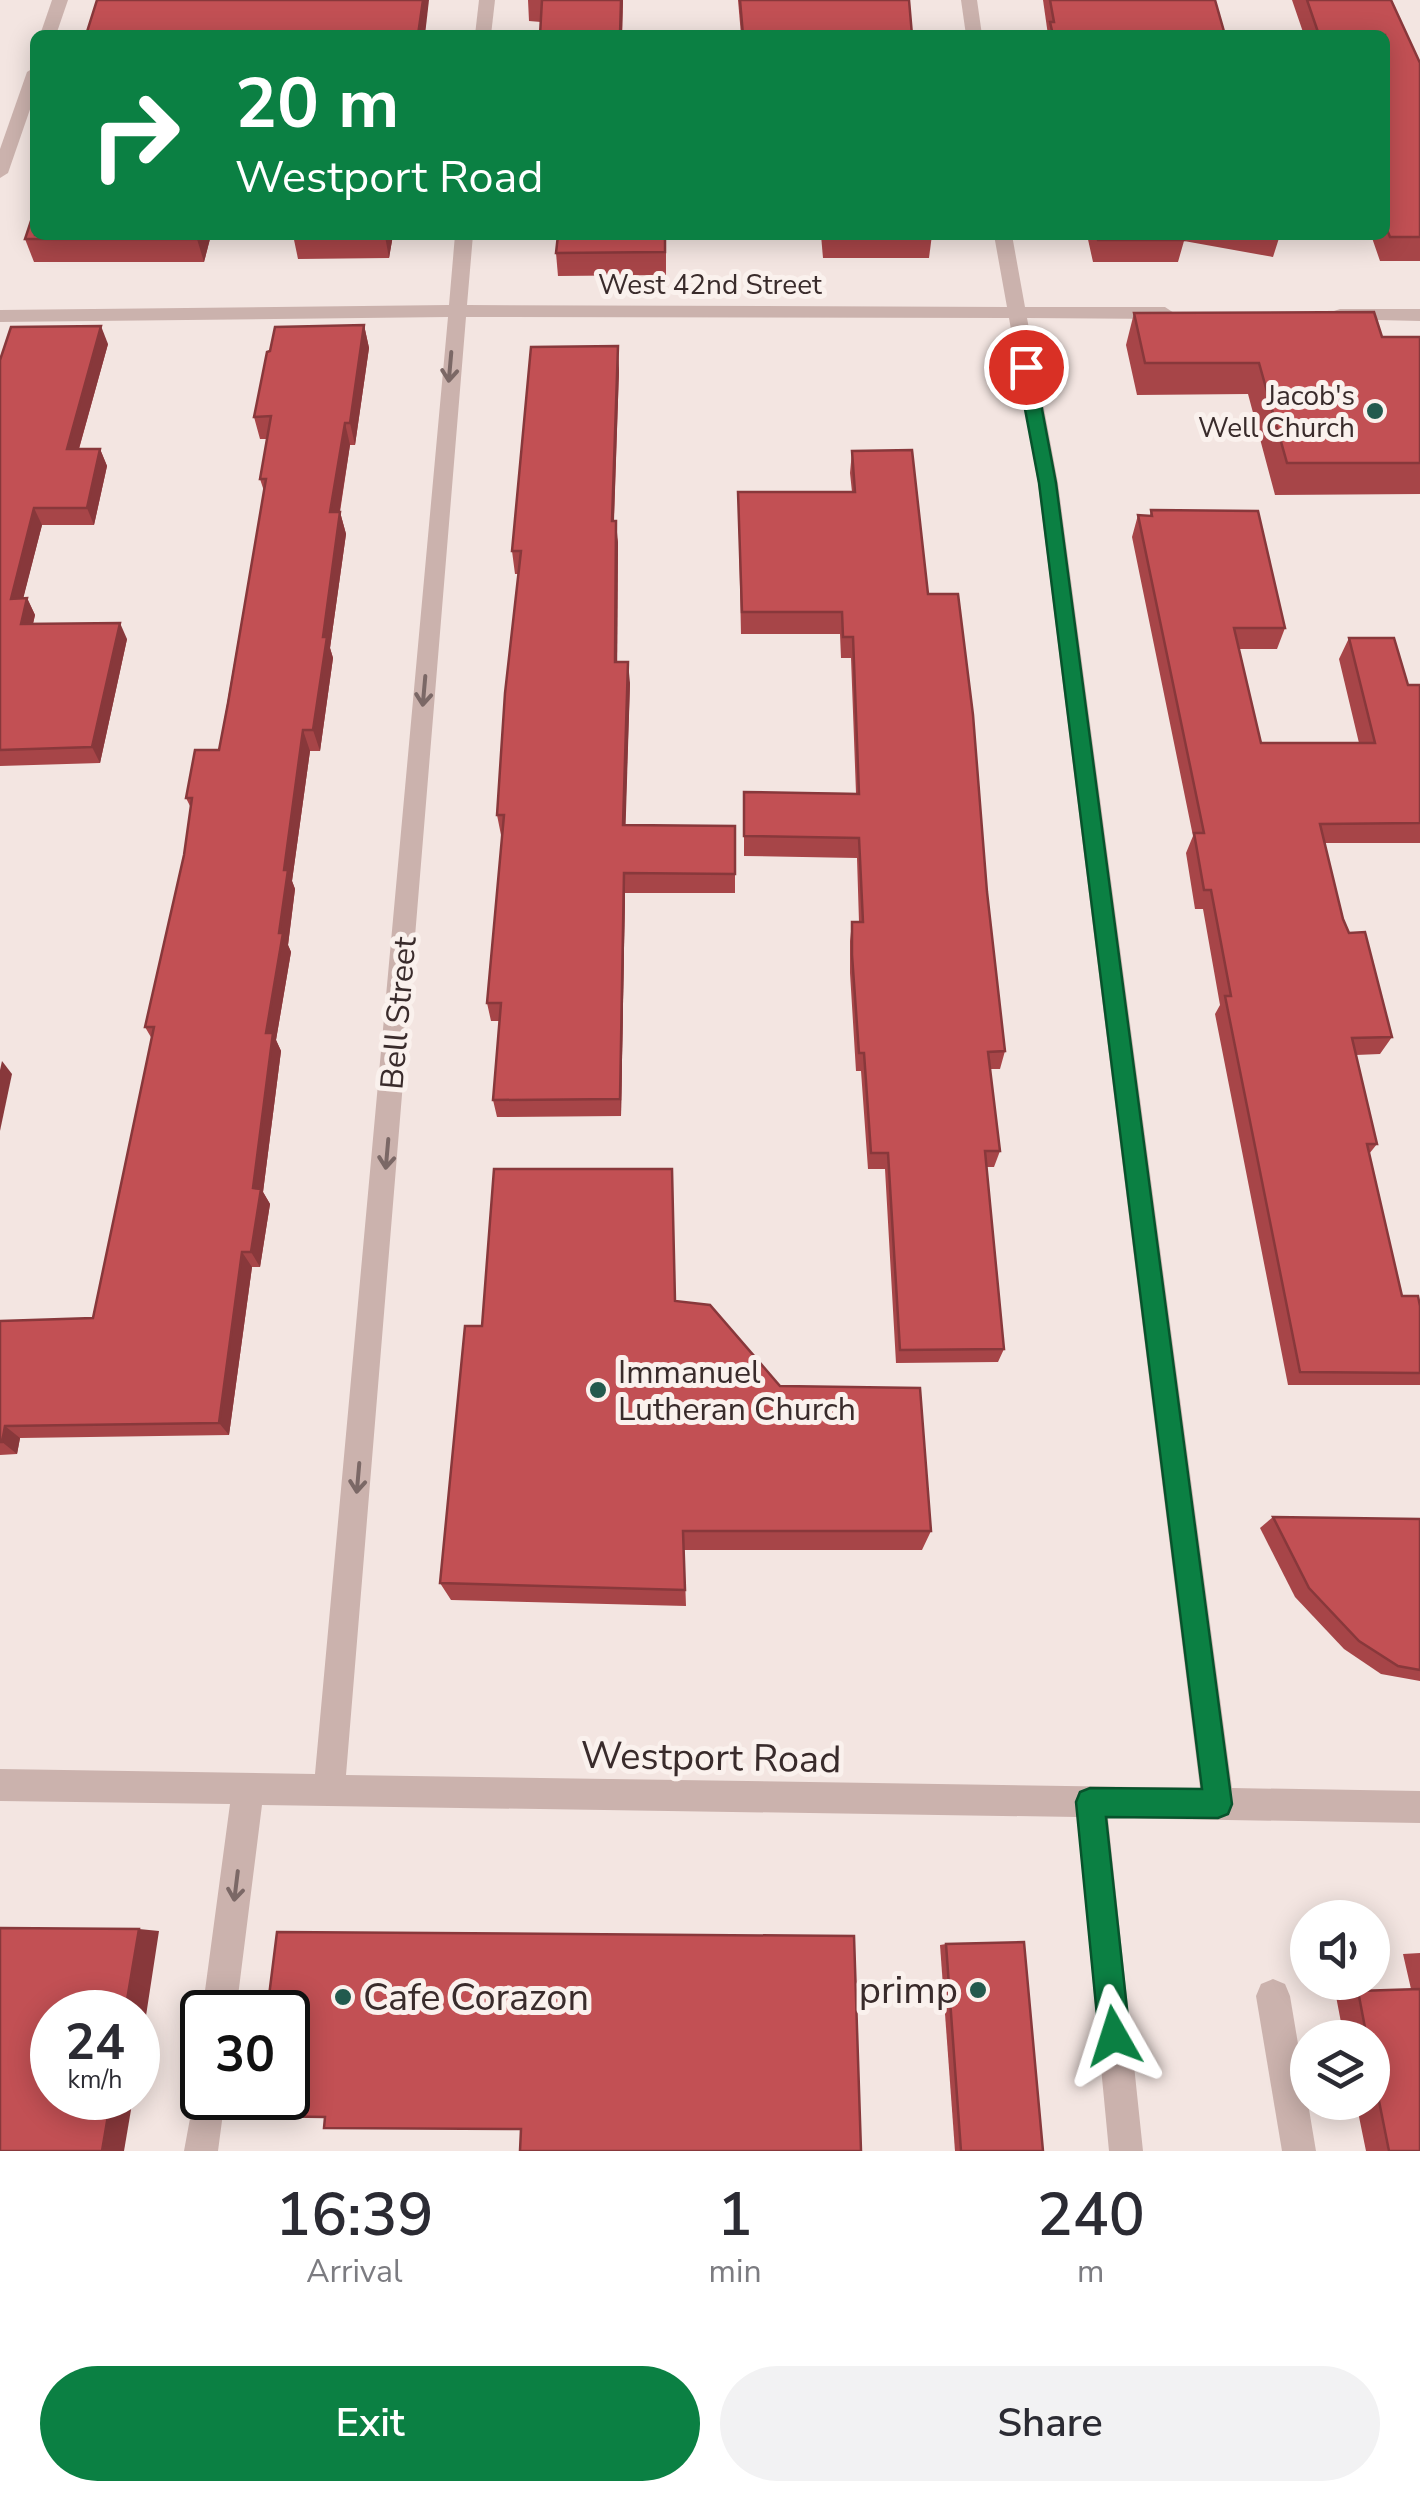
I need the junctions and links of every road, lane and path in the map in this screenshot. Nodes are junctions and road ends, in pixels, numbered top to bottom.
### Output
1 (60, 0) edge
2 (486, 0) edge
3 (969, 0) edge
4 (50, 30) edge
5 (483, 30) edge
6 (973, 30) edge
7 (30, 86) edge
8 (0, 172) edge
9 (463, 240) edge
10 (1004, 240) edge
11 (456, 310) junction
12 (1014, 313) junction
13 (1186, 314) edge
14 (1322, 314) edge
15 (1420, 315) edge
16 (0, 316) edge
17 (0, 1786) edge
18 (248, 1789) junction
19 (329, 1791) junction
20 (1090, 1802) junction
21 (1218, 1804) junction
22 (1420, 1806) edge
23 (222, 1990) edge
24 (1273, 1996) dead end
25 (206, 2120) edge
26 (202, 2151) edge
27 (1126, 2151) edge
28 (1299, 2151) edge

1 - 4 street
2 - 5 street
3 - 6 street
7 - 8 street
9 - 11 street, Bell Street
10 - 12 street
11 - 12 street, West 42nd Street
11 - 16 street, West 42nd Street
11 -> 19 street, Bell Street
12 - 13 street, West 42nd Street
12 - 21 street
14 - 15 street
17 - 18 street, Westport Road
18 - 19 street, Westport Road
18 -> 23 street
19 - 20 street, Westport Road
20 - 21 street, Westport Road
20 - 27 street
21 - 22 street, Westport Road
24 - 28 street
25 - 26 street

